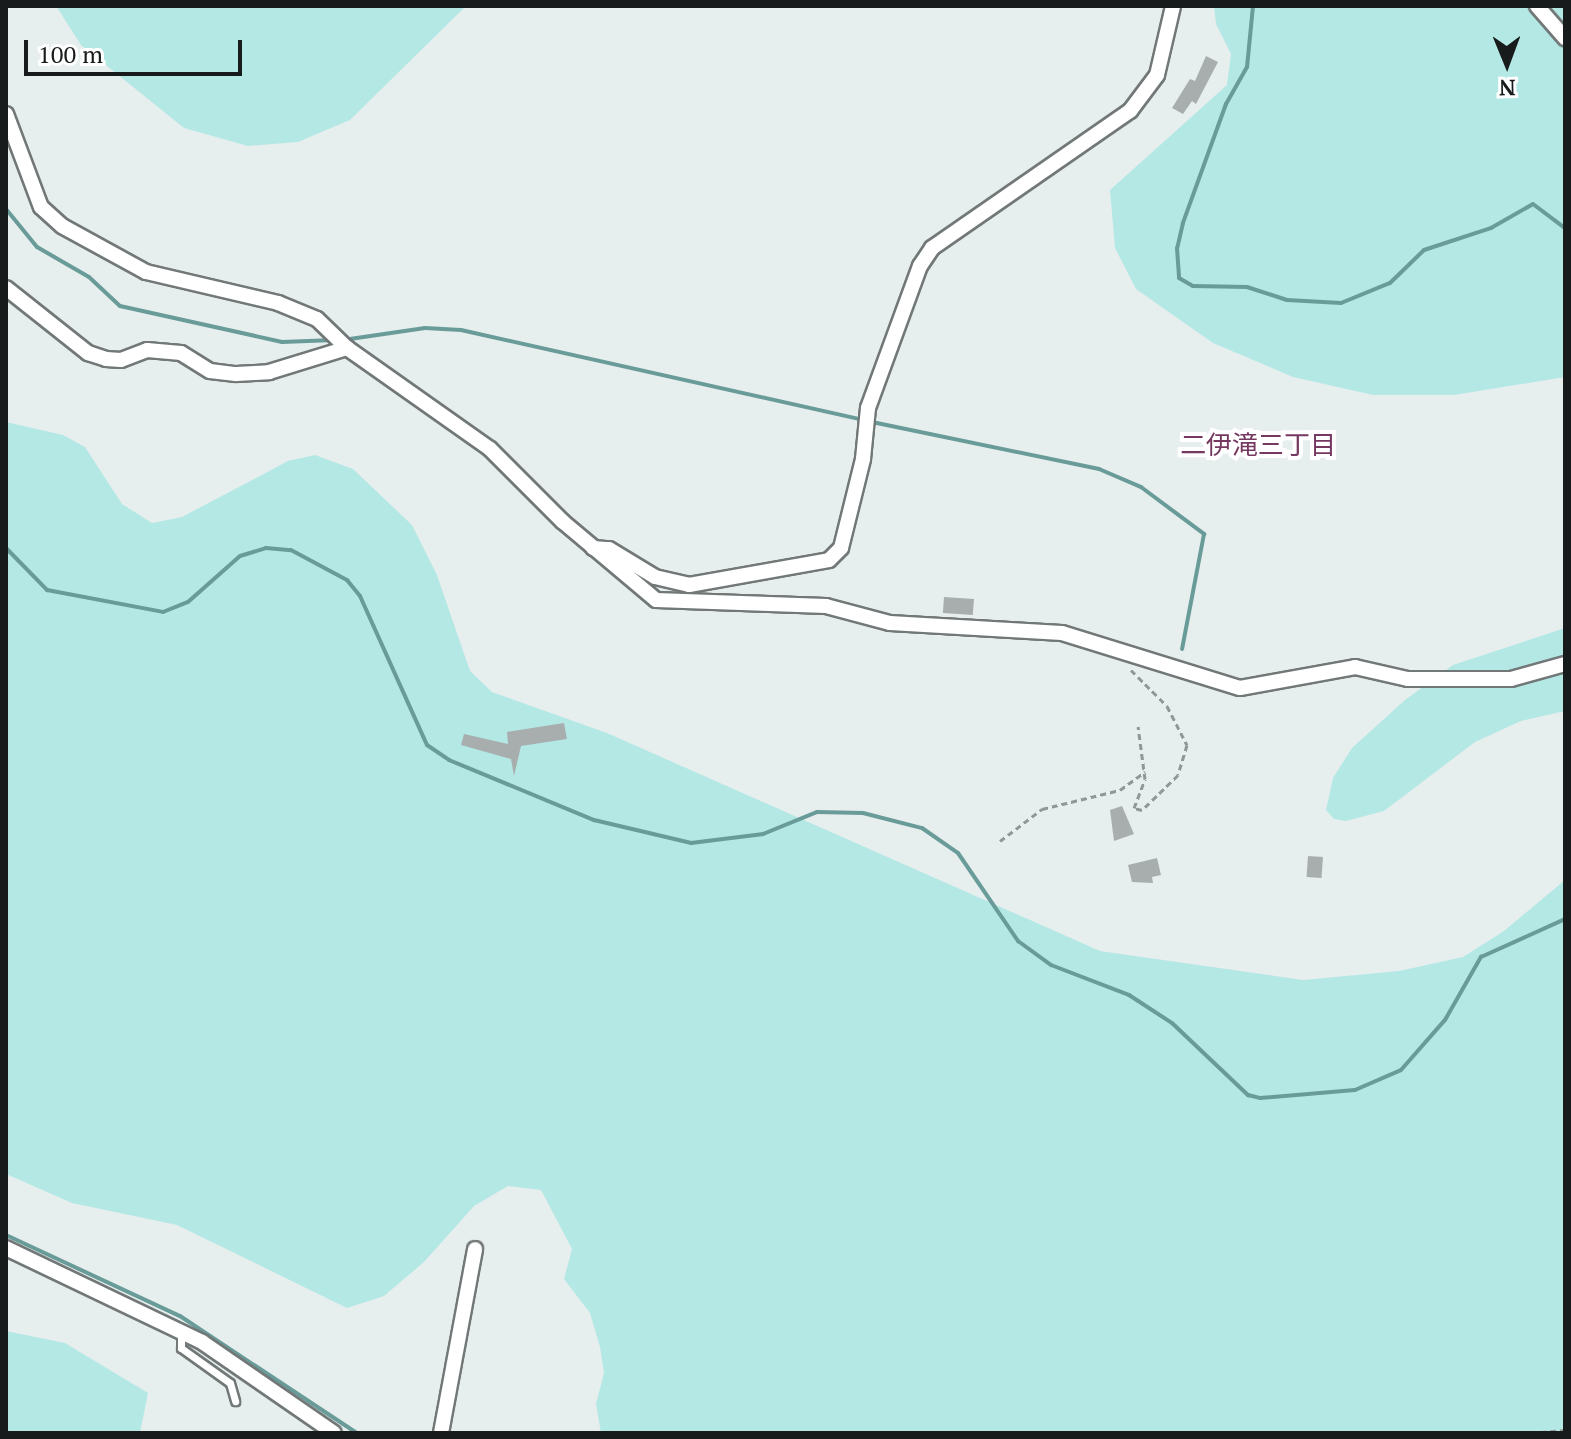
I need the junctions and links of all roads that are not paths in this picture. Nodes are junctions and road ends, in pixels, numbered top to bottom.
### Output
1 (1173, 6) edge
2 (1537, 6) edge
3 (1565, 38) edge
4 (6, 114) edge
5 (6, 288) edge
6 (345, 346) junction
7 (593, 548) junction
8 (1565, 664) edge
9 (6, 1248) edge
10 (475, 1249) dead end
11 (181, 1331) junction
12 (235, 1401) dead end
13 (334, 1433) edge
14 (441, 1433) edge

1 - 7 street
2 - 3 street
4 - 6 street
5 - 6 street
6 - 7 street
7 - 8 street
9 - 11 street
10 - 14 street
11 - 12 lane
11 - 13 street

